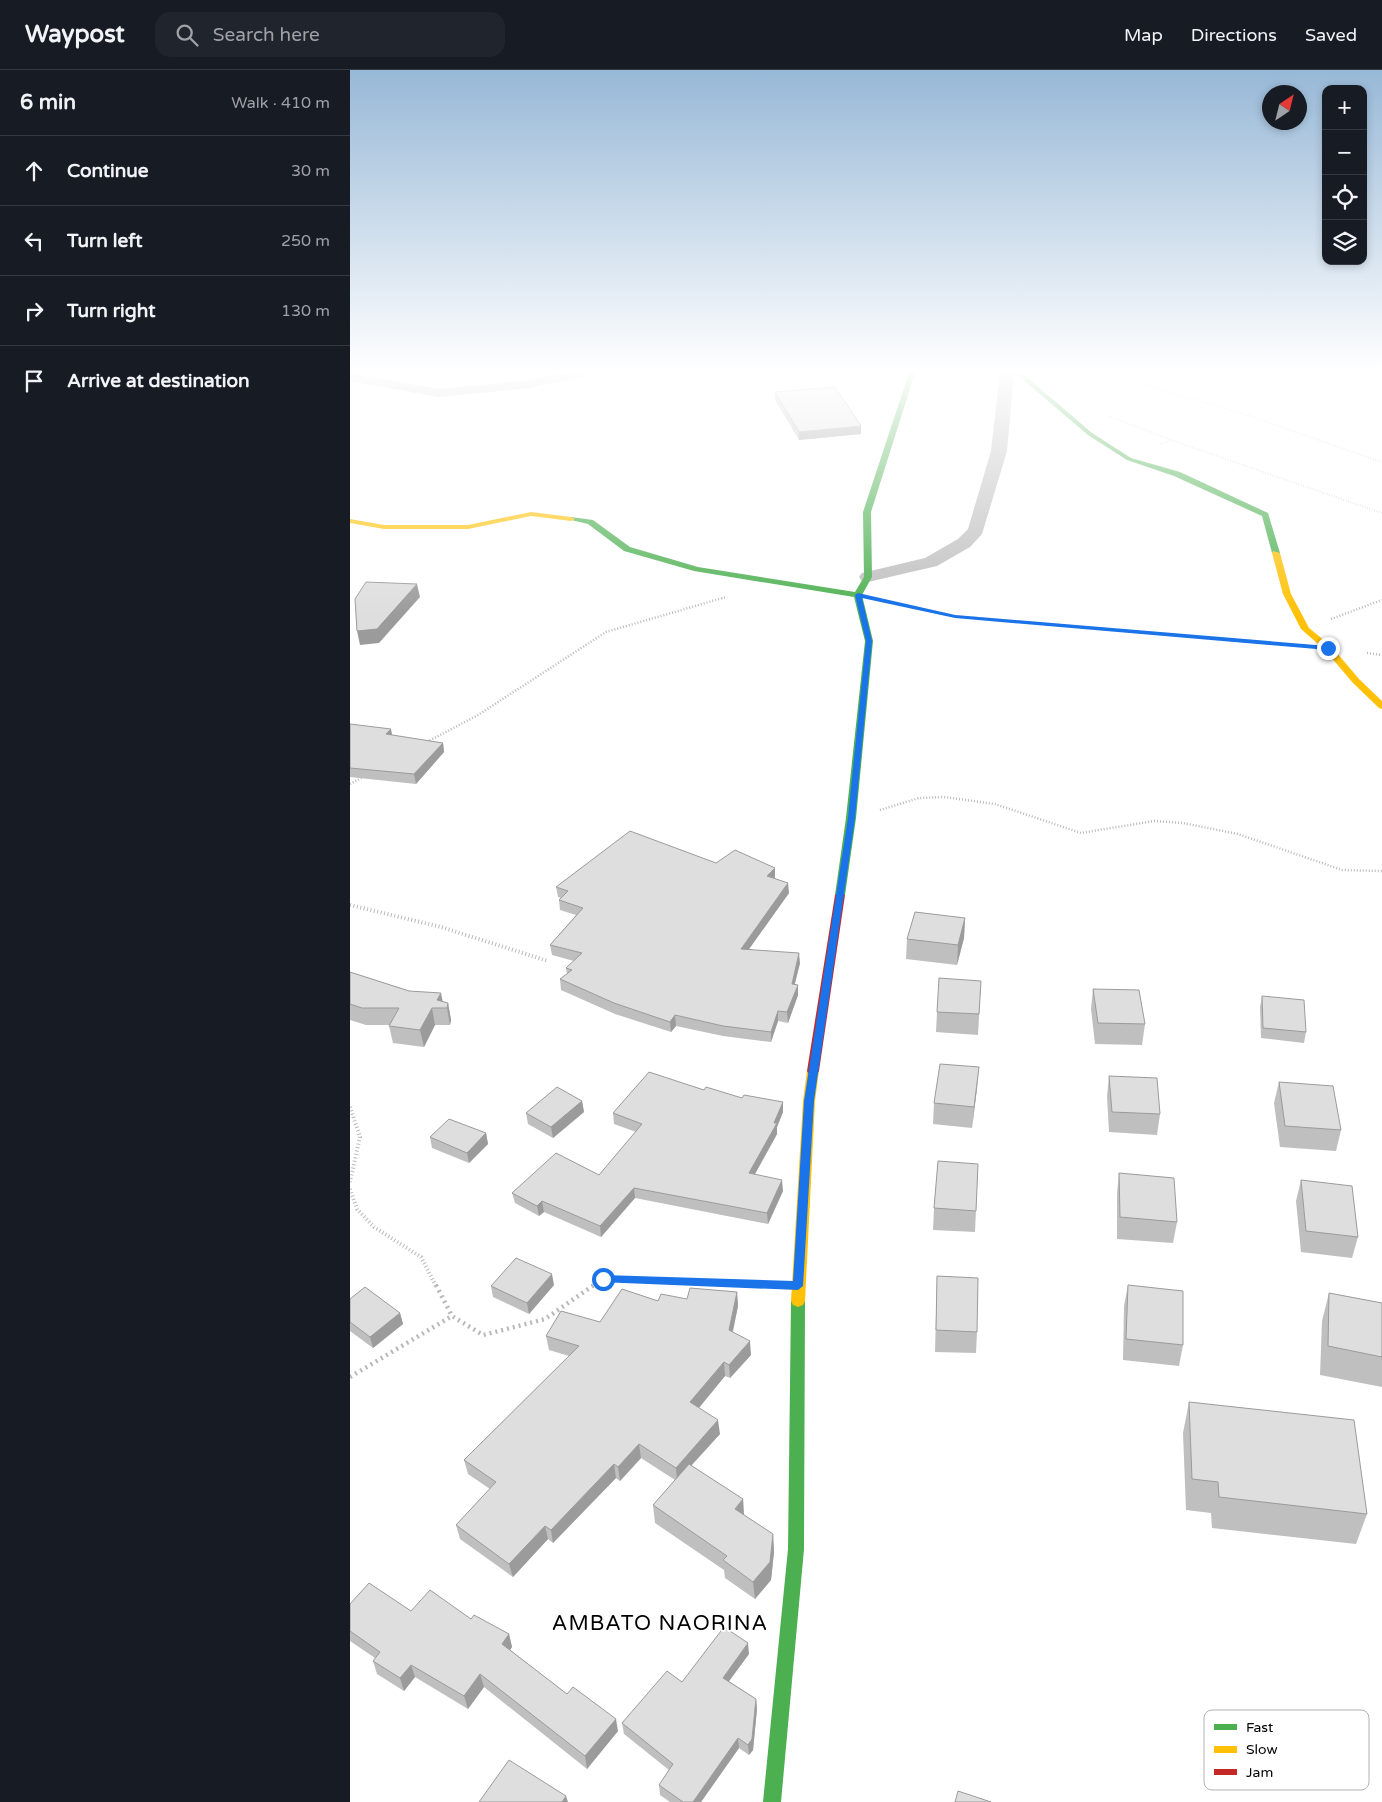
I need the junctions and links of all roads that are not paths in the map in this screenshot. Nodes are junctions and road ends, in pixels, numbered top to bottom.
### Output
1 (886, 454) edge
2 (998, 454) edge
3 (1120, 454) edge
4 (350, 521) edge
5 (868, 577) junction
6 (858, 595) junction
7 (1382, 706) edge
8 (772, 1802) edge

1 - 5 street
2 - 5 street
3 - 7 street
4 - 6 street
5 - 6 street
6 - 8 street

